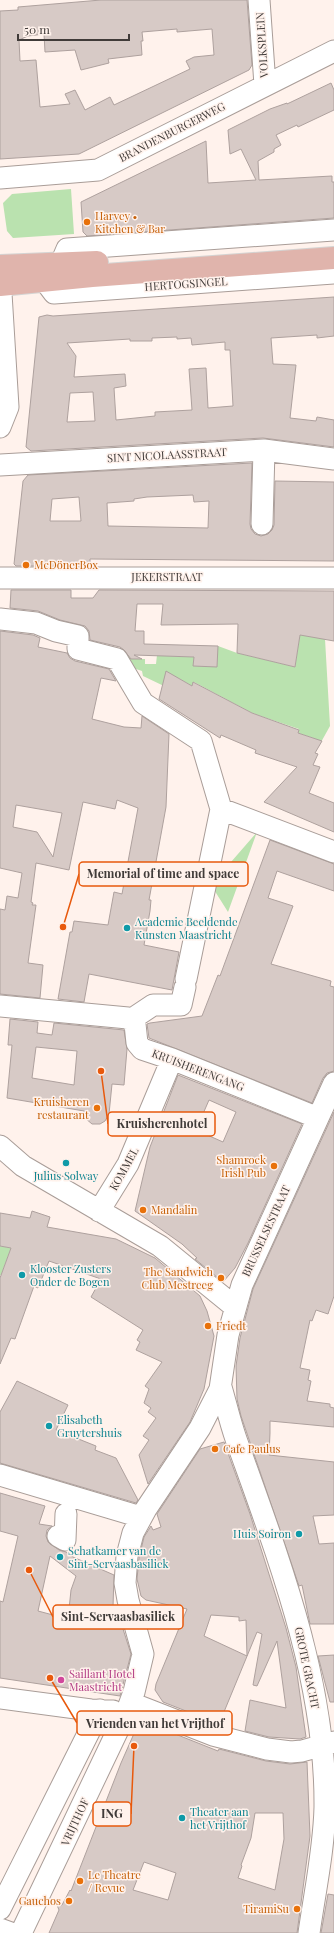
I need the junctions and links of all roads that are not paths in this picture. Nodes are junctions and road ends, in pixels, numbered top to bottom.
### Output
1 (259, 0) edge
2 (334, 51) edge
3 (265, 85) junction
4 (0, 178) edge
5 (334, 230) edge
6 (334, 244) edge
7 (334, 258) edge
8 (61, 263) junction
9 (334, 273) edge
10 (0, 278) edge
11 (45, 281) junction
12 (0, 427) edge
13 (264, 450) junction
14 (334, 459) edge
15 (0, 465) edge
16 (262, 524) dead end
17 (0, 578) edge
18 (334, 578) edge
19 (0, 619) edge
20 (221, 809) junction
21 (334, 852) edge
22 (0, 1006) edge
23 (132, 1019) junction
24 (172, 1059) junction
25 (334, 1083) edge
26 (318, 1118) junction
27 (0, 1146) edge
28 (99, 1211) junction
29 (235, 1308) junction
30 (221, 1387) junction
31 (228, 1413) joint
32 (0, 1475) edge
33 (66, 1514) dead end
34 (141, 1517) junction
35 (58, 1536) dead end
36 (0, 1698) edge
37 (129, 1707) junction
38 (100, 1710) junction
39 (328, 1744) edge
40 (0, 1909) edge
41 (0, 1914) edge
42 (0, 1922) edge
43 (0, 1929) edge
44 (11, 1933) edge
45 (21, 1933) edge
46 (309, 1933) edge

1 - 3 street, VOLKSPLEIN
2 - 3 street, VOLKSPLEIN
3 - 4 street, BRANDENBURGERWEG
5 - 8 street
6 - 8 main road
7 - 11 main road, HERTOGSINGEL
8 - 10 main road
9 - 11 street, HERTOGSINGEL
10 - 11 main road, HERTOGSINGEL
10 - 12 street
13 - 14 street, SINT NICOLAASSTRAAT
13 - 15 street, SINT NICOLAASSTRAAT
13 - 16 street
17 - 18 street, JEKERSTRAAT
19 - 20 street
20 - 21 street
20 - 23 street
22 - 23 street
23 - 24 street, KRUISHERENGANG
24 - 26 street, KRUISHERENGANG
24 - 28 street, KOMMEL
25 - 26 street, BRUSSELSESTRAAT
26 - 29 street, BRUSSELSESTRAAT
27 - 28 street
28 - 29 street
29 - 30 street, BRUSSELSESTRAAT
30 - 31 street, BRUSSELSESTRAAT
30 - 34 street, BRUSSELSESTRAAT
31 - 39 street, GROTE GRACHT
32 - 34 street
33 - 35 street
34 - 37 street, VRIJTHOF
36 - 38 street
37 - 38 street
37 - 39 street
37 - 45 street, VRIJTHOF
38 - 40 street
39 - 46 street, GROTE GRACHT
41 - 42 street
43 - 44 street

